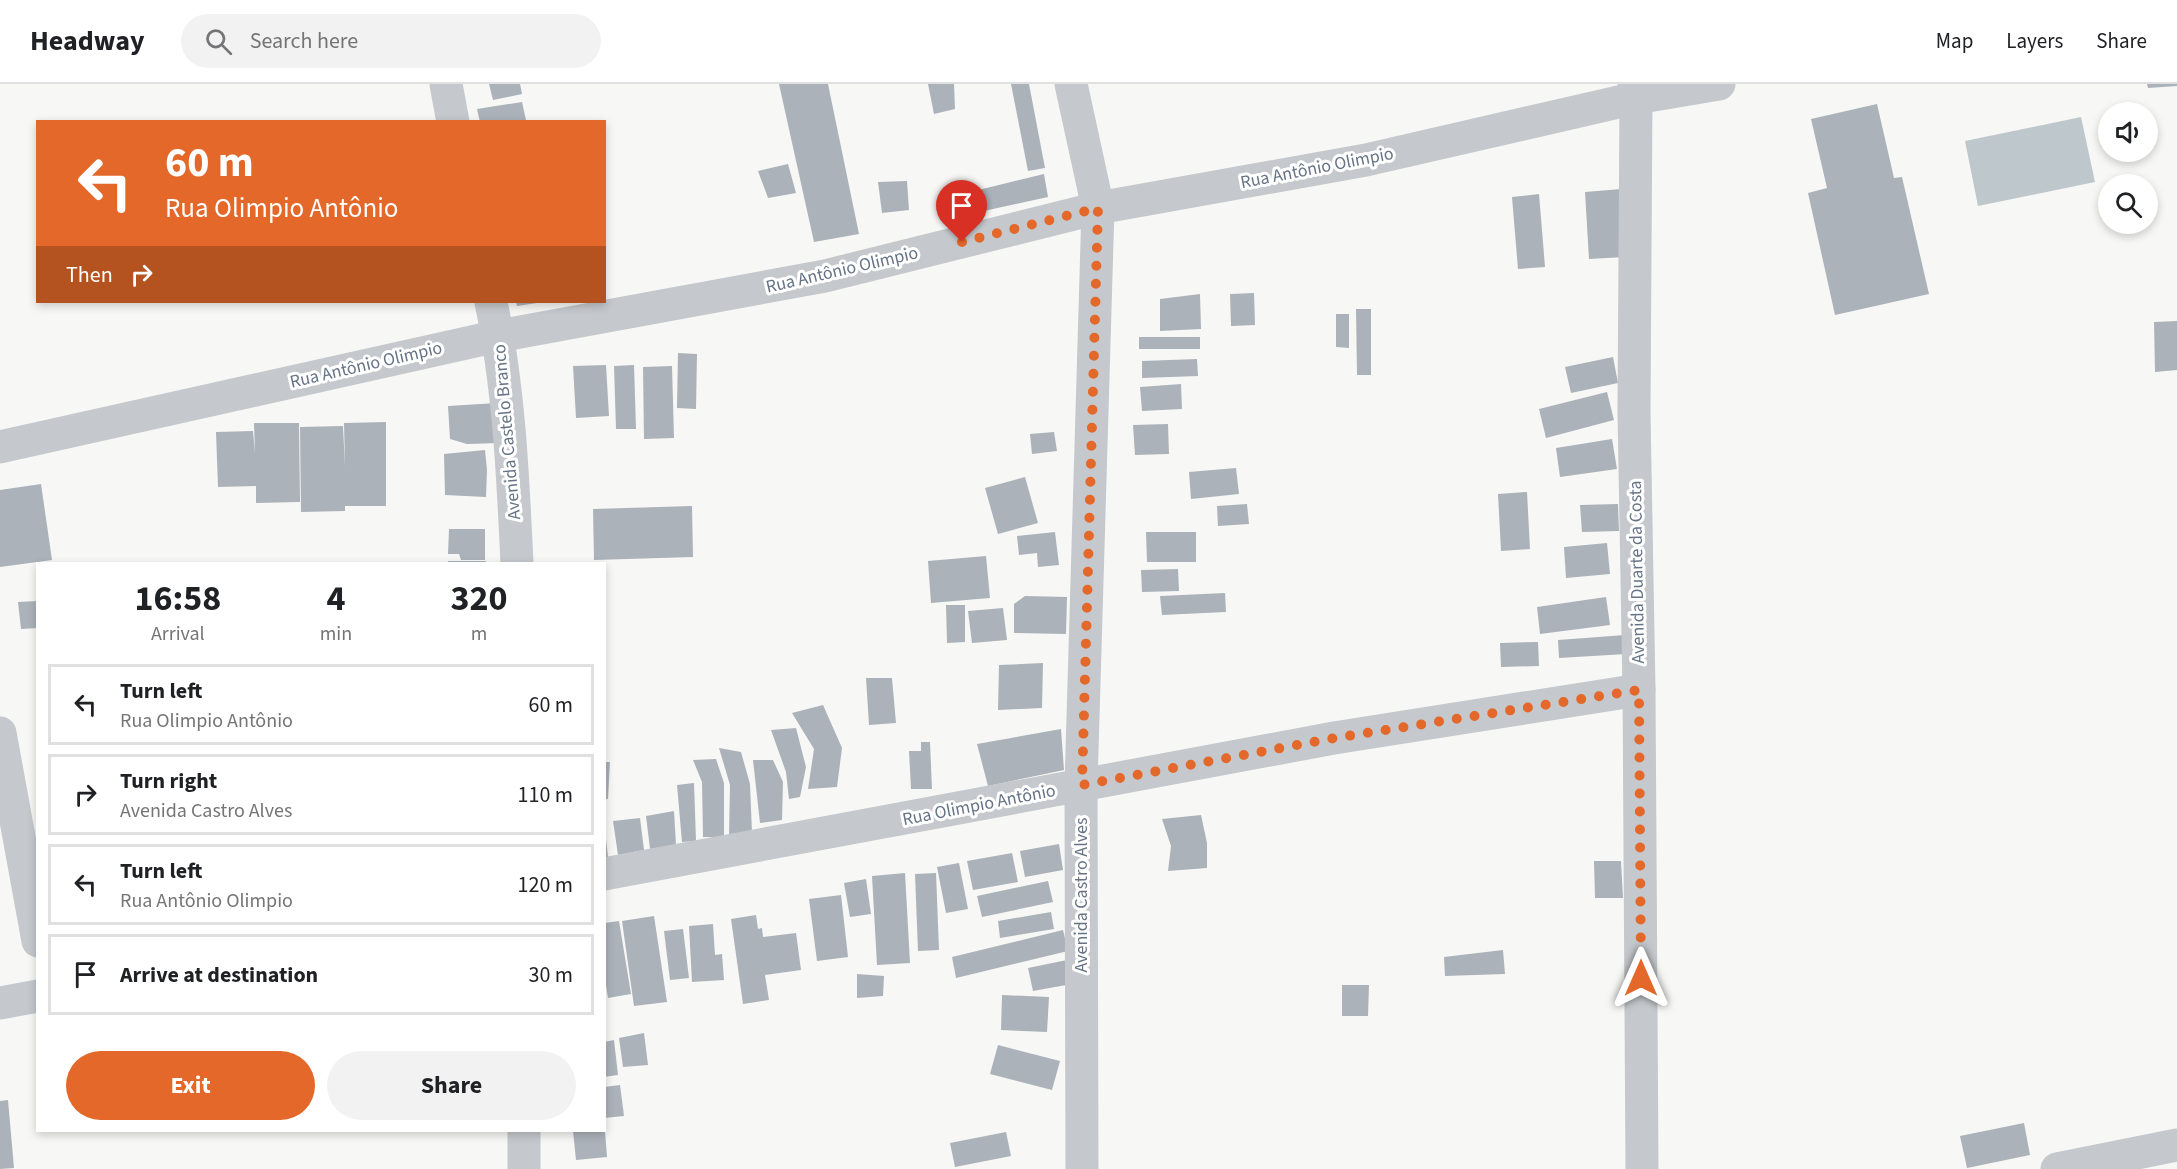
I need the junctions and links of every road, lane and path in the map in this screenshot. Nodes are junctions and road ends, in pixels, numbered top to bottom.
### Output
1 (446, 84) edge
2 (1071, 84) edge
3 (1719, 84) edge
4 (1635, 91) edge
5 (453, 120) edge
6 (1098, 208) junction
7 (491, 303) edge
8 (498, 336) junction
9 (0, 447) edge
10 (517, 562) edge
11 (1639, 690) junction
12 (0, 733) edge
13 (1082, 785) junction
14 (606, 874) edge
15 (36, 930) edge
16 (36, 996) edge
17 (0, 1003) edge
18 (524, 1132) edge
19 (2177, 1145) edge
20 (524, 1169) edge
21 (1082, 1169) edge
22 (1642, 1169) edge
23 (2057, 1169) edge

1 - 5 street
2 - 6 street, Avenida Castro Alves
3 - 4 street, Rua Antônio Olimpio
4 - 6 street, Rua Antônio Olimpio
4 - 11 street, Avenida Duarte da Costa
6 - 8 street, Rua Antônio Olimpio
6 - 13 street, Avenida Castro Alves
7 - 8 street, Avenida Castelo Branco
8 - 9 street, Rua Antônio Olimpio
8 - 10 street, Avenida Castelo Branco
11 - 13 street, Rua Olimpio Antônio
11 - 22 street, Avenida Duarte da Costa
12 - 15 street
13 - 14 street, Rua Olimpio Antônio
13 - 21 street, Avenida Castro Alves
16 - 17 street
18 - 20 street
19 - 23 street

